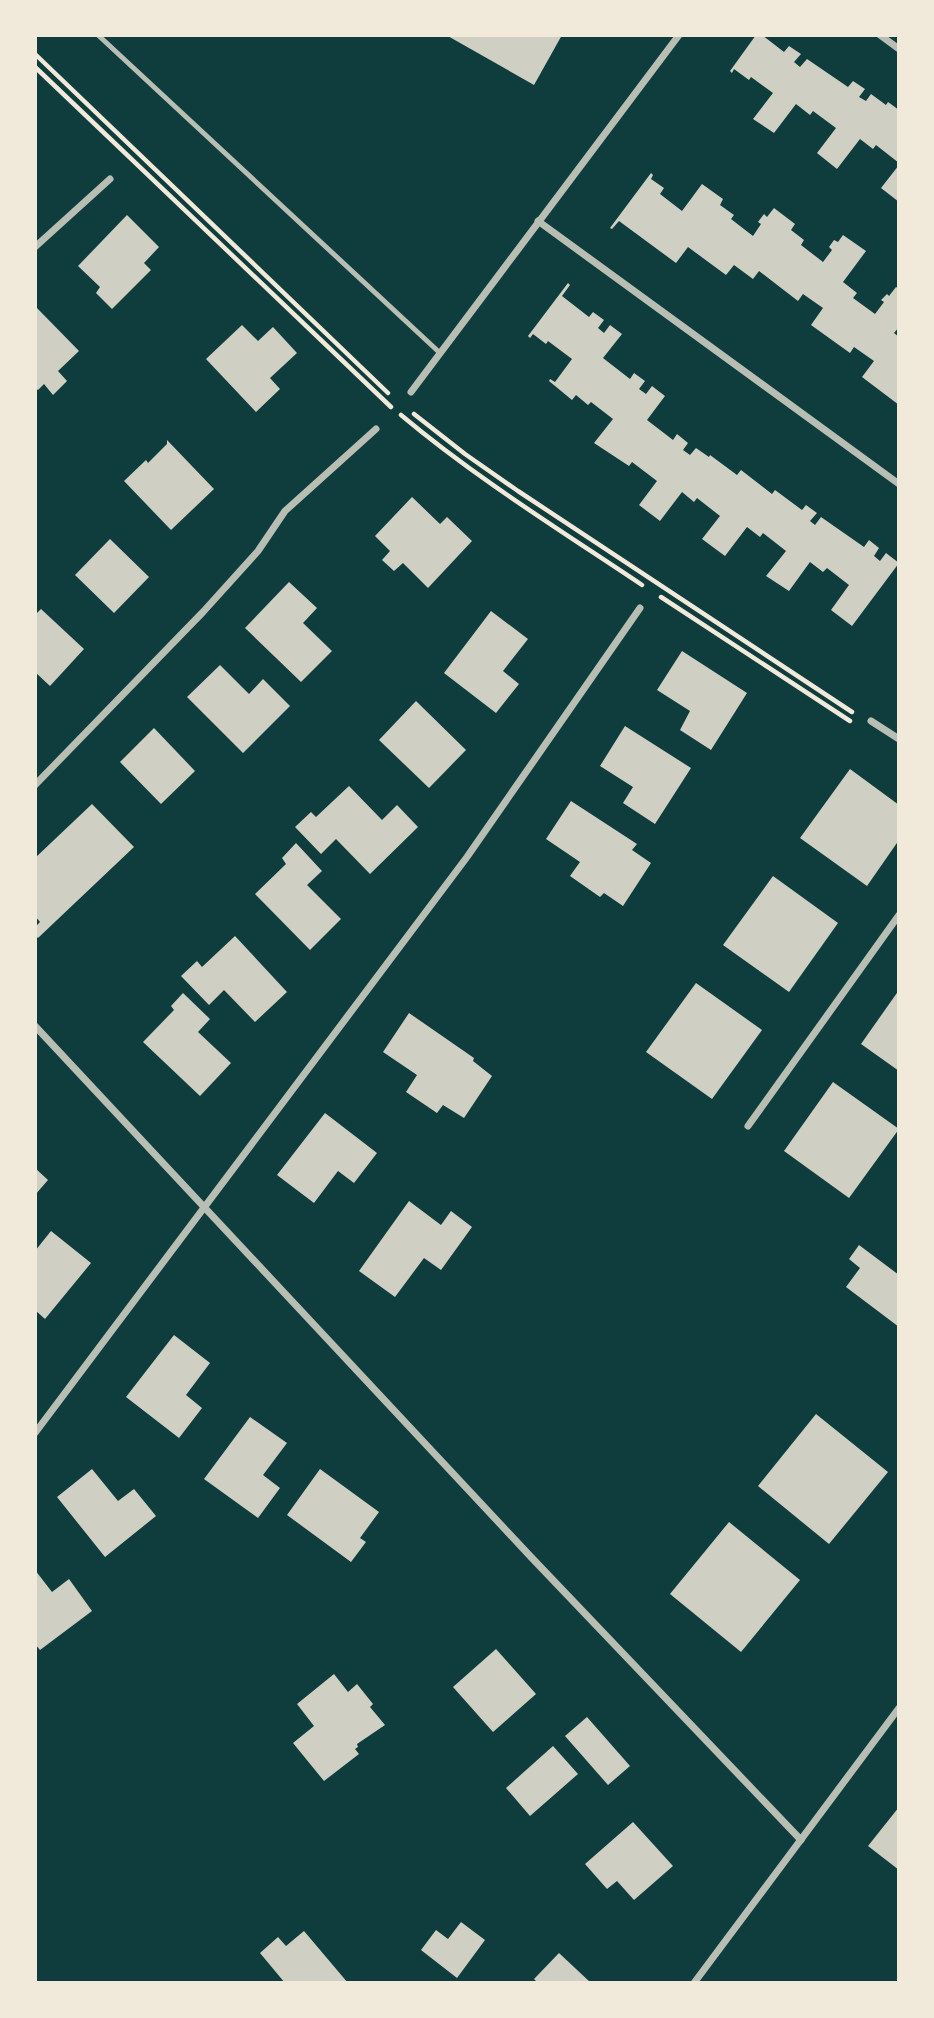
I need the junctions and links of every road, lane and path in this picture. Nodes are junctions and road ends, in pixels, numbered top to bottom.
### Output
1 (98, 35) edge
2 (680, 35) edge
3 (880, 35) edge
4 (899, 49) edge
5 (35, 54) edge
6 (35, 67) edge
7 (110, 179) dead end
8 (538, 221) junction
9 (35, 247) edge
10 (440, 353) junction
11 (411, 392) dead end
12 (398, 401) dead end
13 (406, 408) dead end
14 (376, 429) dead end
15 (899, 484) edge
16 (651, 590) dead end
17 (659, 596) dead end
18 (640, 608) dead end
19 (871, 721) joint
20 (855, 725) dead end
21 (899, 739) edge
22 (35, 785) edge
23 (899, 915) edge
24 (35, 1026) edge
25 (748, 1126) dead end
26 (205, 1206) junction
27 (35, 1433) edge
28 (899, 1708) edge
29 (801, 1840) junction
30 (694, 1983) edge

1 - 10 lane
2 - 8 street
3 - 4 street
5 - 12 path
6 - 16 path
7 - 9 street
8 - 10 street
8 - 15 street
10 - 11 street
13 - 19 path
14 - 22 street
17 - 20 path
18 - 26 street
19 - 21 street
23 - 25 street
24 - 26 street
26 - 27 street
26 - 29 street
28 - 29 street
29 - 30 street

